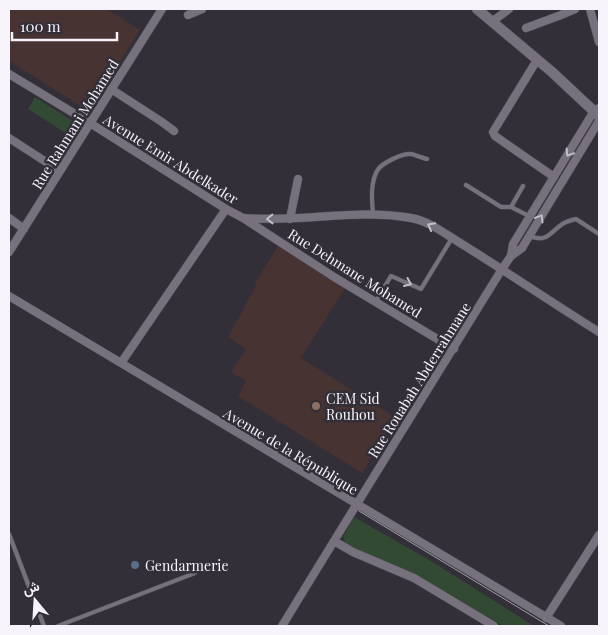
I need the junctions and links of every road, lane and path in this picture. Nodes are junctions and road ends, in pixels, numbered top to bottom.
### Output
1 (162, 9) edge
2 (202, 9) edge
3 (477, 9) edge
4 (508, 9) edge
5 (575, 9) edge
6 (590, 9) edge
7 (188, 15) dead end
8 (493, 21) junction
9 (526, 28) dead end
10 (599, 42) edge
11 (537, 60) junction
12 (9, 74) edge
13 (111, 89) junction
14 (598, 112) edge
15 (599, 121) edge
16 (90, 123) junction
17 (174, 131) dead end
18 (9, 138) edge
19 (426, 159) dead end
20 (60, 171) junction
21 (554, 177) junction
22 (298, 179) dead end
23 (466, 184) dead end
24 (523, 186) dead end
25 (511, 206) junction
26 (226, 209) junction
27 (373, 214) junction
28 (529, 216) junction
29 (9, 218) edge
30 (243, 218) junction
31 (290, 219) junction
32 (24, 228) junction
33 (599, 234) edge
34 (529, 236) junction
35 (452, 238) junction
36 (9, 252) edge
37 (511, 256) junction
38 (502, 269) junction
39 (9, 296) edge
40 (376, 302) junction
41 (599, 332) edge
42 (454, 349) junction
43 (121, 363) junction
44 (357, 504) junction
45 (9, 534) edge
46 (599, 535) edge
47 (334, 541) junction
48 (195, 573) dead end
49 (546, 618) junction
50 (44, 626) edge
51 (58, 626) edge
52 (282, 626) edge
53 (494, 626) edge
54 (561, 626) edge

1 - 13 street, Rue Rahmani Mohamed
2 - 7 street
3 - 8 street
4 - 8 street
5 - 9 street
6 - 10 street
8 - 11 street
11 - 14 street
11 - 21 street
12 - 16 street, Avenue Emir Abdelkader
13 - 16 street, Rue Rahmani Mohamed
13 - 17 street
14 -> 21 street
34 -> 15 street
16 - 20 street, Rue Rahmani Mohamed
16 - 26 street, Avenue Emir Abdelkader
18 - 20 street
19 - 27 lane
20 - 32 street, Rue Rahmani Mohamed
21 - 28 street
22 - 31 street
23 - 25 lane
24 - 25 lane
25 - 28 lane
26 - 30 street, Avenue Emir Abdelkader
26 - 43 street
27 - 31 street, Avenue Emir Abdelkader
35 -> 27 street, Avenue Emir Abdelkader
28 - 37 street
29 - 32 street
31 -> 30 street, Avenue Emir Abdelkader
30 - 40 street, Rue Dehmane Mohamed
32 - 36 street, Rue Rahmani Mohamed
33 - 34 lane
34 - 37 street
35 - 38 street, Avenue Emir Abdelkader
40 -> 35 lane
37 - 38 street, Rue Rouabah Abderrahmane
38 - 41 street, Avenue Emir Abdelkader
38 - 42 street, Rue Rouabah Abderrahmane
39 - 43 street, Avenue de la République
40 - 42 street, Rue Dehmane Mohamed
42 - 44 street, Rue Rouabah Abderrahmane
43 - 44 street, Avenue de la République
44 - 47 street, Rue Rouabah Abderrahmane
44 - 49 street, Avenue de la République
45 - 50 lane
46 - 49 street
47 - 52 street, Rue Rouabah Abderrahmane
47 - 53 street
48 - 51 lane
49 - 54 street, Avenue de la République

